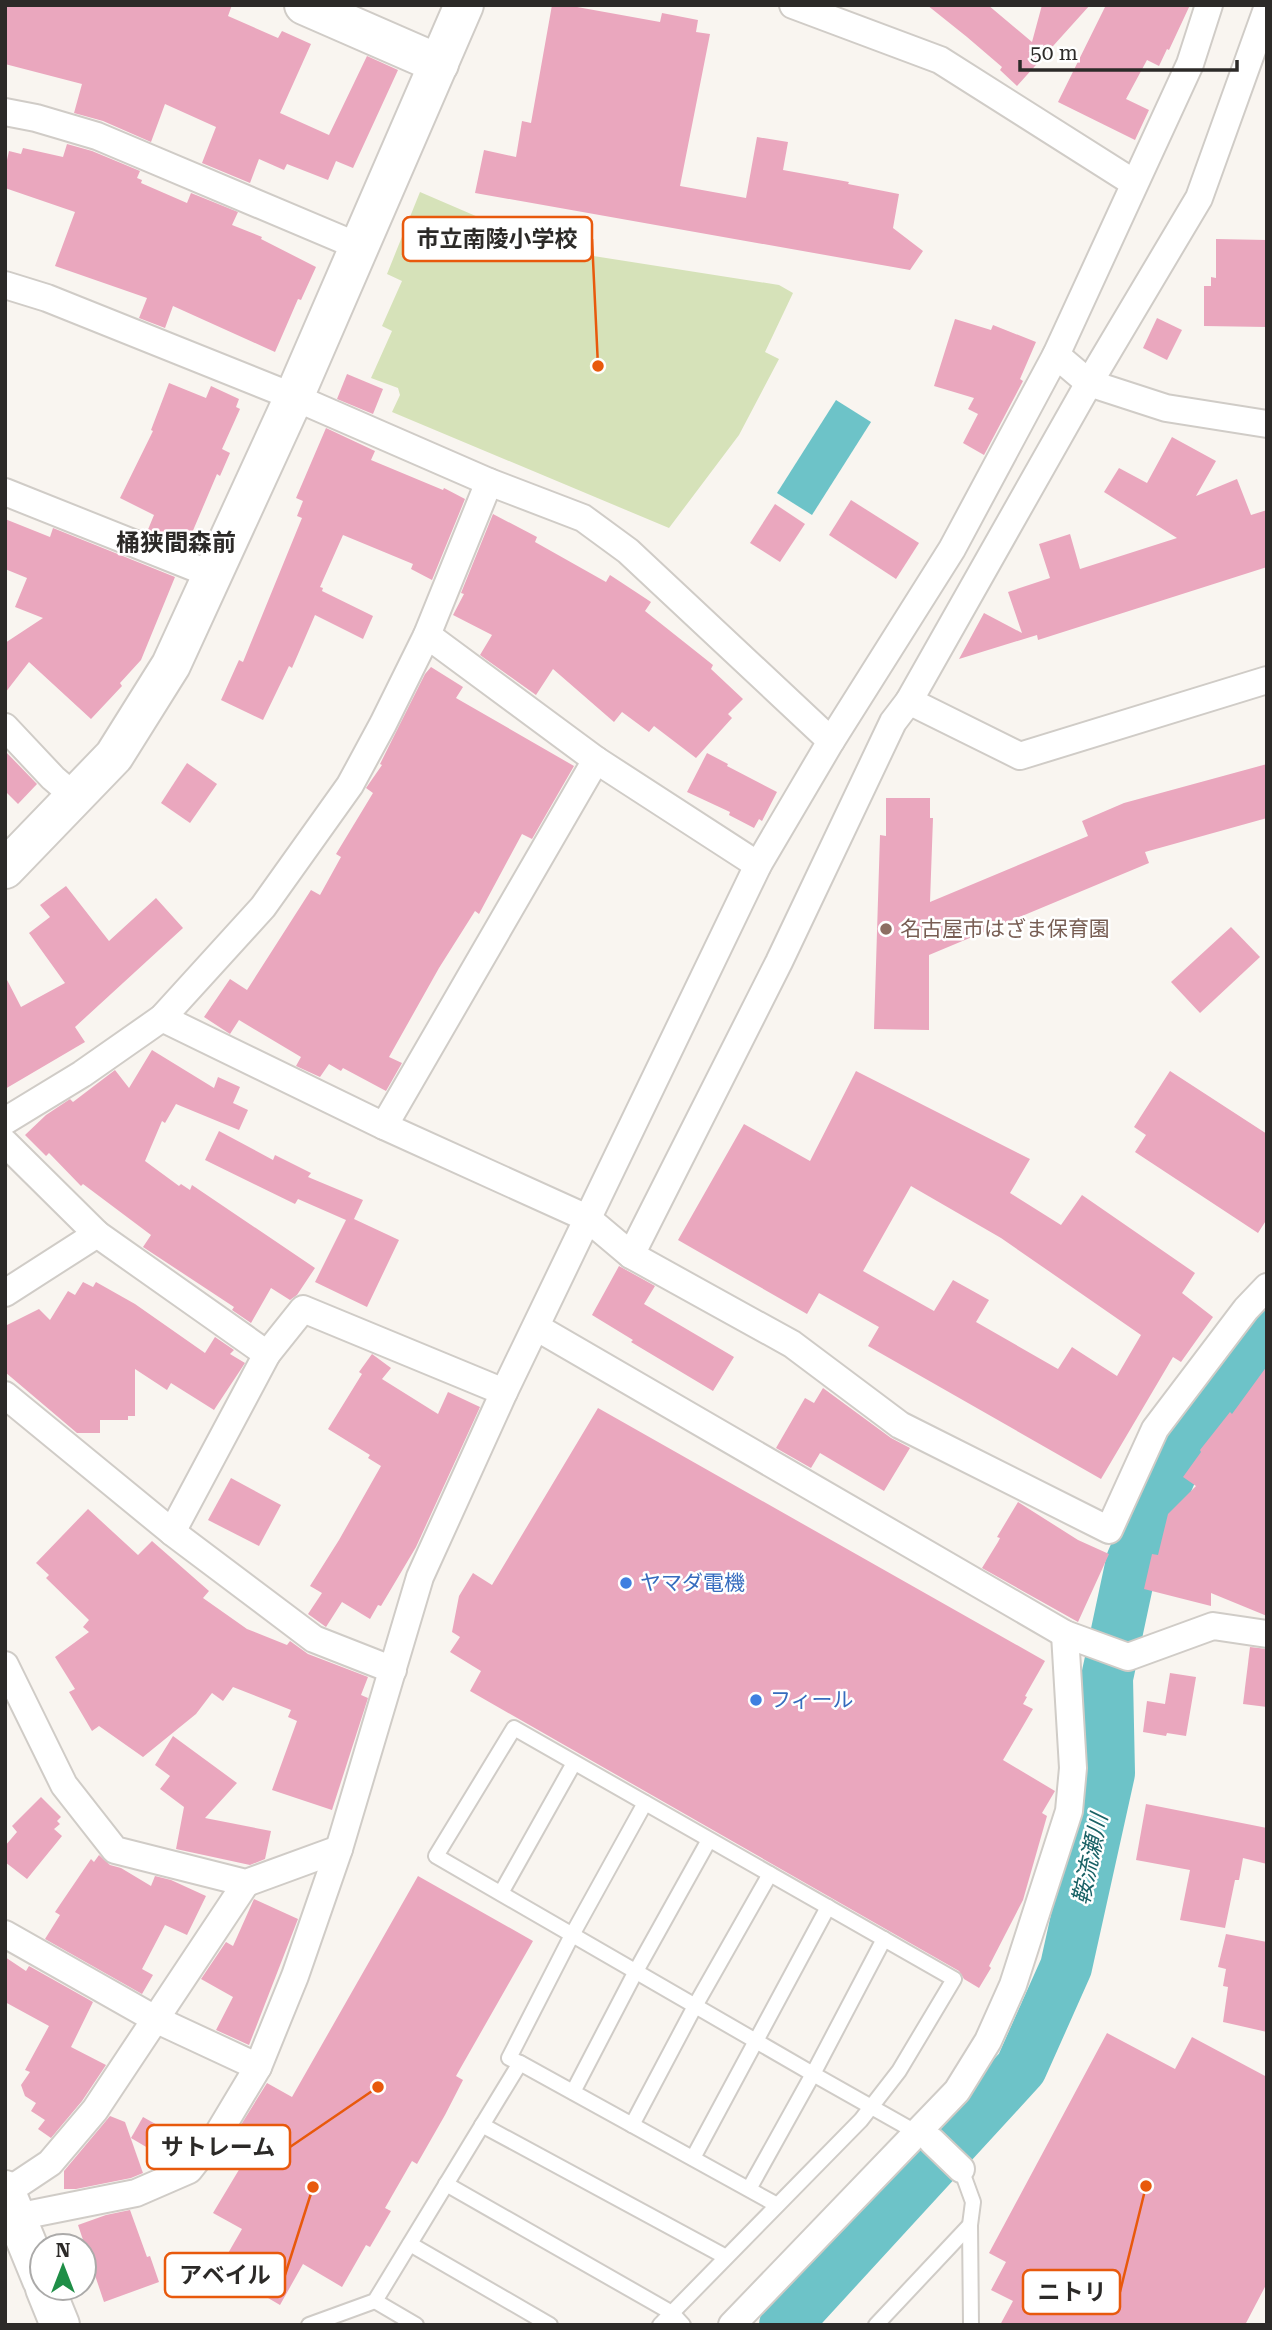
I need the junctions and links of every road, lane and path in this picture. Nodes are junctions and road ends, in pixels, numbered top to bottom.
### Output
1 (304, 5) edge
2 (464, 5) edge
3 (793, 5) edge
4 (1209, 5) edge
5 (1267, 9) edge
6 (439, 64) junction
7 (5, 111) edge
8 (1134, 183) junction
9 (360, 247) junction
10 (5, 285) edge
11 (1056, 355) junction
12 (1089, 383) junction
13 (294, 397) junction
14 (1267, 424) edge
15 (489, 482) junction
16 (5, 492) edge
17 (213, 575) junction
18 (427, 635) junction
19 (1267, 680) edge
20 (909, 702) junction
21 (5, 727) edge
22 (831, 741) junction
23 (596, 760) junction
24 (75, 797) junction
25 (758, 865) junction
26 (5, 869) edge
27 (162, 1018) junction
28 (5, 1121) edge
29 (384, 1125) junction
30 (5, 1143) edge
31 (587, 1218) junction
32 (97, 1234) junction
33 (631, 1255) junction
34 (1267, 1287) edge
35 (5, 1293) edge
36 (536, 1327) junction
37 (267, 1354) junction
38 (504, 1392) junction
39 (5, 1395) edge
40 (172, 1532) junction
41 (1066, 1634) junction
42 (1267, 1634) edge
43 (5, 1665) edge
44 (394, 1670) junction
45 (574, 1763) junction
46 (645, 1803) junction
47 (709, 1840) junction
48 (339, 1849) junction
49 (770, 1874) junction
50 (246, 1883) junction
51 (501, 1893) junction
52 (828, 1907) junction
53 (5, 1934) edge
54 (572, 1935) junction
55 (884, 1939) junction
56 (636, 1971) junction
57 (695, 2006) junction
58 (155, 2019) junction
59 (756, 2041) junction
60 (520, 2063) junction
61 (258, 2067) junction
62 (813, 2074) junction
63 (573, 2092) junction
64 (871, 2107) junction
65 (482, 2125) junction
66 (632, 2125) junction
67 (925, 2137) junction
68 (693, 2158) junction
69 (961, 2169) joint
70 (446, 2184) junction
71 (748, 2189) junction
72 (8, 2198) edge
73 (777, 2205) junction
74 (970, 2225) junction
75 (410, 2244) junction
76 (28, 2246) edge
77 (726, 2257) junction
78 (375, 2301) junction
79 (51, 2302) edge
80 (672, 2313) junction
81 (971, 2324) edge
82 (60, 2325) edge
83 (309, 2325) edge
84 (416, 2325) edge
85 (550, 2325) edge
86 (660, 2325) edge
87 (683, 2325) edge
88 (732, 2325) edge
89 (876, 2325) edge

1 - 6 street
2 - 6 street
3 - 8 street
4 - 8 street
5 - 12 street
6 - 9 street
7 - 9 street
8 - 11 street
9 - 13 street
10 - 13 street
11 - 12 street
11 - 22 street
12 - 14 street
12 - 20 street
13 - 15 street
13 - 17 street
15 - 18 street
15 - 22 street
16 - 17 street
17 - 24 street
18 - 23 street
18 - 27 street
19 - 20 street
20 - 33 street
21 - 24 street
22 - 25 street
23 - 25 street
23 - 29 street
24 - 26 street
25 - 31 street
27 - 28 street
27 - 29 street
29 - 31 street
30 - 32 street
31 - 33 street
31 - 36 street
32 - 35 street
32 - 37 street
33 - 34 street
36 - 38 street
36 - 41 street
37 - 38 street
37 - 40 street
38 - 44 street
39 - 40 street
40 - 44 street
41 - 42 street
41 - 67 street
43 - 50 street
44 - 48 street
45 - 46 lane
45 - 51 lane
45 - 51 lane
46 - 47 lane
46 - 54 lane
47 - 49 lane
47 - 56 lane
48 - 50 street
48 - 61 street
49 - 52 lane
49 - 57 lane
50 - 58 street
51 - 54 lane
52 - 55 lane
52 - 59 lane
53 - 58 street
54 - 56 lane
54 - 60 lane
55 - 62 lane
55 - 64 lane
56 - 57 lane
56 - 63 lane
57 - 59 lane
57 - 66 lane
58 - 61 street
58 - 72 street
59 - 62 lane
59 - 68 lane
60 - 63 lane
60 - 65 lane
61 - 72 street
62 - 64 lane
62 - 71 lane
63 - 66 lane
64 - 67 lane
64 - 73 lane
65 - 70 lane
65 - 77 lane
66 - 68 lane
67 - 69 street
67 - 88 street
68 - 71 lane
69 - 74 lane
70 - 75 lane
70 - 80 lane
71 - 73 lane
72 - 76 street
73 - 77 lane
74 - 81 lane
74 - 89 lane
75 - 78 lane
75 - 85 lane
77 - 80 lane
78 - 83 lane
78 - 84 lane
79 - 82 street
80 - 86 lane
80 - 87 lane

